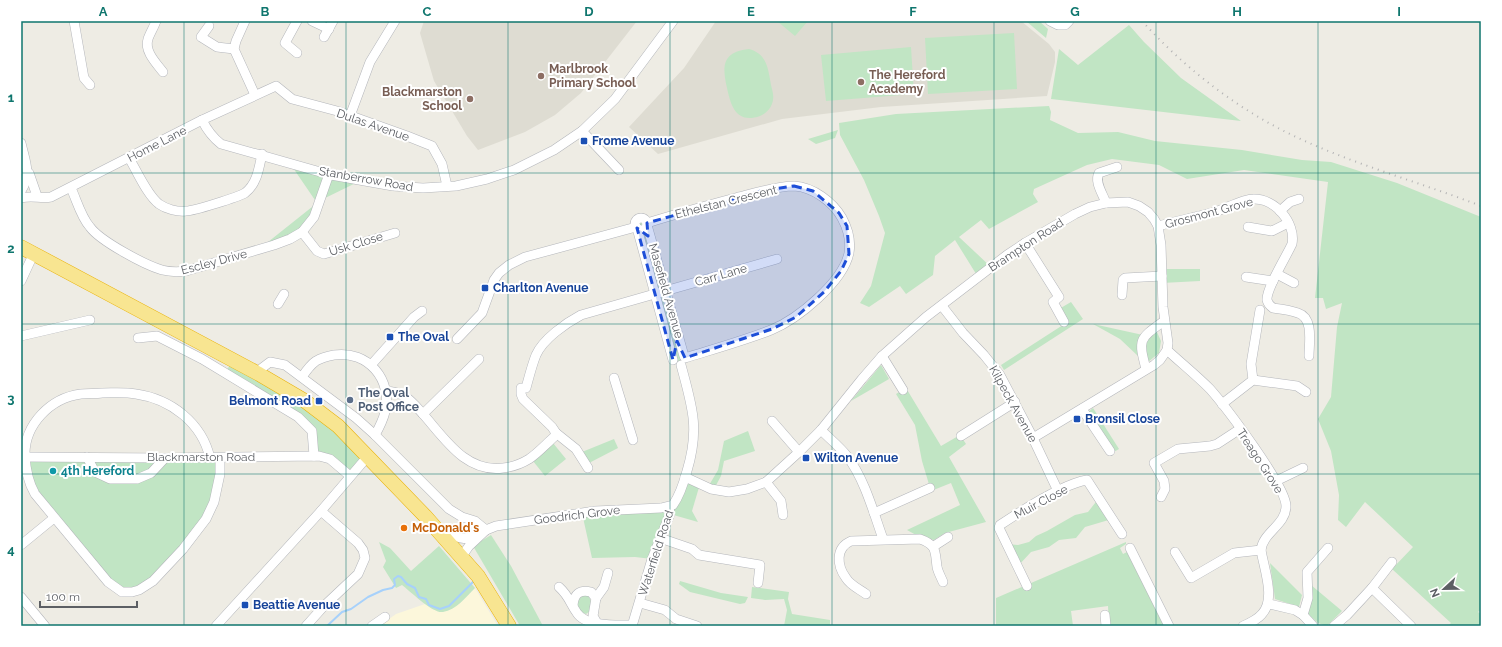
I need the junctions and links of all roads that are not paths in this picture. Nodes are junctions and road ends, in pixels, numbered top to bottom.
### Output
1 (74, 21) edge
2 (156, 21) edge
3 (245, 21) edge
4 (297, 21) edge
5 (312, 21) edge
6 (395, 21) edge
7 (673, 21) edge
8 (1050, 21) edge
9 (1069, 21) edge
10 (209, 26) dead end
11 (329, 29) edge
12 (234, 49) junction
13 (297, 53) dead end
14 (163, 72) dead end
15 (90, 85) dead end
16 (276, 86) joint
17 (255, 95) junction
18 (350, 116) junction
19 (202, 120) junction
20 (582, 131) junction
21 (21, 143) edge
22 (262, 154) junction
23 (129, 158) junction
24 (1117, 167) dead end
25 (27, 168) junction
26 (619, 170) dead end
27 (329, 174) junction
28 (447, 186) junction
29 (71, 188) junction
30 (21, 191) edge
31 (37, 196) junction
32 (21, 198) edge
33 (1299, 199) dead end
34 (1106, 203) junction
35 (1280, 211) junction
36 (1288, 223) junction
37 (647, 224) junction
38 (1158, 226) junction
39 (637, 227) junction
40 (1248, 227) dead end
41 (302, 232) junction
42 (395, 233) dead end
43 (1025, 243) junction
44 (21, 248) edge
45 (33, 255) junction
46 (777, 259) dead end
47 (1162, 276) junction
48 (1246, 277) dead end
49 (1275, 277) junction
50 (21, 281) edge
51 (1294, 282) dead end
52 (666, 290) junction
53 (284, 294) dead end
54 (655, 294) junction
55 (1122, 295) dead end
56 (278, 304) dead end
57 (942, 306) junction
58 (1260, 310) dead end
59 (422, 311) dead end
60 (90, 320) dead end
61 (1164, 321) junction
62 (1064, 322) dead end
63 (21, 336) edge
64 (138, 338) dead end
65 (457, 340) dead end
66 (1167, 350) junction
67 (882, 356) junction
68 (1309, 356) dead end
69 (479, 359) dead end
70 (681, 360) junction
71 (371, 365) junction
72 (1146, 369) junction
73 (259, 374) junction
74 (302, 377) junction
75 (614, 378) dead end
76 (1253, 380) junction
77 (903, 390) dead end
78 (386, 391) junction
79 (1306, 392) dead end
80 (1015, 402) junction
81 (1222, 404) junction
82 (1082, 409) junction
83 (423, 414) junction
84 (772, 421) dead end
85 (1240, 429) junction
86 (821, 430) junction
87 (556, 433) junction
88 (375, 435) junction
89 (961, 436) dead end
90 (1033, 438) junction
91 (633, 440) dead end
92 (1110, 451) dead end
93 (800, 452) junction
94 (314, 456) junction
95 (368, 456) junction
96 (23, 457) edge
97 (87, 457) junction
98 (165, 458) junction
99 (210, 458) junction
100 (220, 458) junction
101 (588, 468) dead end
102 (1303, 468) dead end
103 (350, 476) junction
104 (685, 478) junction
105 (1276, 481) junction
106 (766, 482) junction
107 (930, 488) dead end
108 (1058, 491) junction
109 (1161, 497) dead end
110 (668, 507) junction
111 (321, 511) junction
112 (874, 513) junction
113 (783, 515) dead end
114 (425, 516) junction
115 (54, 518) junction
116 (486, 530) junction
117 (1122, 534) dead end
118 (948, 537) dead end
119 (660, 538) junction
120 (883, 539) junction
121 (21, 544) edge
122 (934, 546) junction
123 (1130, 548) dead end
124 (1328, 548) dead end
125 (1261, 550) junction
126 (1175, 552) dead end
127 (462, 556) junction
128 (1392, 562) dead end
129 (608, 573) dead end
130 (943, 582) dead end
131 (758, 583) dead end
132 (1027, 586) dead end
133 (560, 588) dead end
134 (1372, 588) junction
135 (866, 594) dead end
136 (21, 597) edge
137 (596, 598) junction
138 (640, 603) junction
139 (1268, 604) junction
140 (573, 605) junction
141 (1105, 615) dead end
142 (1304, 615) junction
143 (385, 618) dead end
144 (597, 623) junction
145 (45, 626) edge
146 (216, 626) edge
147 (306, 626) edge
148 (372, 626) edge
149 (509, 626) edge
150 (632, 626) edge
151 (697, 626) edge
152 (1106, 626) edge
153 (1169, 626) edge
154 (1243, 626) edge
155 (1313, 626) edge
156 (1334, 626) edge
157 (1411, 626) edge

1 - 15 street
2 - 14 street
3 - 12 street
4 - 13 street
5 - 11 street
6 - 18 street
7 - 20 street, Stanberrow Road
8 - 9 street
10 - 12 street
12 - 17 street
16 - 17 street, Home Lane
16 - 18 street, Dulas Avenue
17 - 19 street, Home Lane
18 - 28 street, Dulas Avenue
19 - 22 street, Stanberrow Road
19 - 23 street, Home Lane
20 - 26 street
20 - 28 street, Stanberrow Road
21 - 25 street
22 - 23 street
22 - 27 street, Stanberrow Road
23 - 29 street, Home Lane
24 - 34 street
25 - 30 street
25 - 31 street
27 - 28 street, Stanberrow Road
27 - 41 street, Escley Drive
29 - 31 street, Home Lane
29 - 41 street, Escley Drive
31 - 32 street, Home Lane
33 - 35 street
34 - 38 street, Brampton Road
34 - 43 street, Brampton Road
35 - 36 street, Grosmont Grove
35 - 38 street, Grosmont Grove
36 - 40 street, Grosmont Grove
36 - 49 street, Grosmont Grove
37 - 39 street, Ethelstan Crescent
37 - 52 street, Masefield Avenue
37 - 70 street, Ethelstan Crescent
38 - 47 street, Brampton Road
39 - 54 street, Masefield Avenue
39 - 65 street
41 - 42 street, Usk Close
43 - 57 street, Brampton Road
43 - 62 street
44 - 45 highway
45 - 50 street
45 - 73 highway
46 - 52 street, Carr Lane
47 - 55 street
47 - 61 street, Brampton Road
48 - 49 street
49 - 51 street
49 - 68 street, Grosmont Grove
52 - 54 street, Carr Lane
52 - 70 street, Masefield Avenue
53 - 56 street
54 - 70 street, Masefield Avenue
54 - 87 street, Carr Lane
57 - 67 street, Brampton Road
57 - 80 street, Kilpeck Avenue
58 - 76 street
59 - 71 street
60 - 63 street
61 - 66 street, Brampton Road
61 - 72 street
64 - 94 street
66 - 72 street
66 - 81 street, Treago Grove
67 - 77 street
67 - 86 street, Brampton Road
69 - 83 street
70 - 104 street, Waterfield Road
71 - 74 street
71 - 78 street
72 - 82 street
73 - 74 street
73 - 95 highway
74 - 88 street
75 - 91 street
76 - 79 street
76 - 81 street
78 - 83 street
78 - 88 street
80 - 89 street
80 - 90 street, Kilpeck Avenue
81 - 85 street, Treago Grove
82 - 90 street
82 - 92 street
83 - 87 street
84 - 93 street
85 - 105 street, Treago Grove
85 - 109 street
86 - 93 street, Brampton Road
86 - 112 street
87 - 101 street
88 - 116 street
90 - 108 street, Kilpeck Avenue
93 - 106 street, Brampton Road
94 - 100 street, Blackmarston Road
94 - 103 street, Blackmarston Road
95 - 103 street
95 - 114 highway
96 - 97 street, Blackmarston Road
96 - 99 street
96 - 115 street
97 - 98 street, Blackmarston Road
97 - 98 street
98 - 99 street, Blackmarston Road
99 - 100 street, Blackmarston Road
100 - 115 street
102 - 105 street
103 - 111 street
104 - 106 street, Brampton Road
104 - 110 street, Waterfield Road
105 - 125 street, Treago Grove
106 - 113 street
107 - 112 street
108 - 117 street, Muir Close
108 - 132 street, Muir Close
110 - 116 street, Goodrich Grove
110 - 119 street, Waterfield Road
111 - 146 street
111 - 147 street
112 - 120 street
114 - 116 street, Goodrich Grove
114 - 127 highway
115 - 121 street
116 - 127 street, Goodrich Grove
118 - 122 street
119 - 131 street
119 - 138 street, Waterfield Road
120 - 122 street
120 - 135 street
122 - 130 street
123 - 153 street
124 - 142 street
125 - 126 street
125 - 139 street
127 - 149 highway
128 - 134 street
129 - 137 street
133 - 140 street
134 - 156 street
134 - 157 street
136 - 145 street
137 - 140 street
137 - 144 street
138 - 150 street, Waterfield Road
138 - 151 street
139 - 142 street
139 - 154 street
140 - 144 street
141 - 152 street
142 - 155 street
143 - 148 street
144 - 150 street

